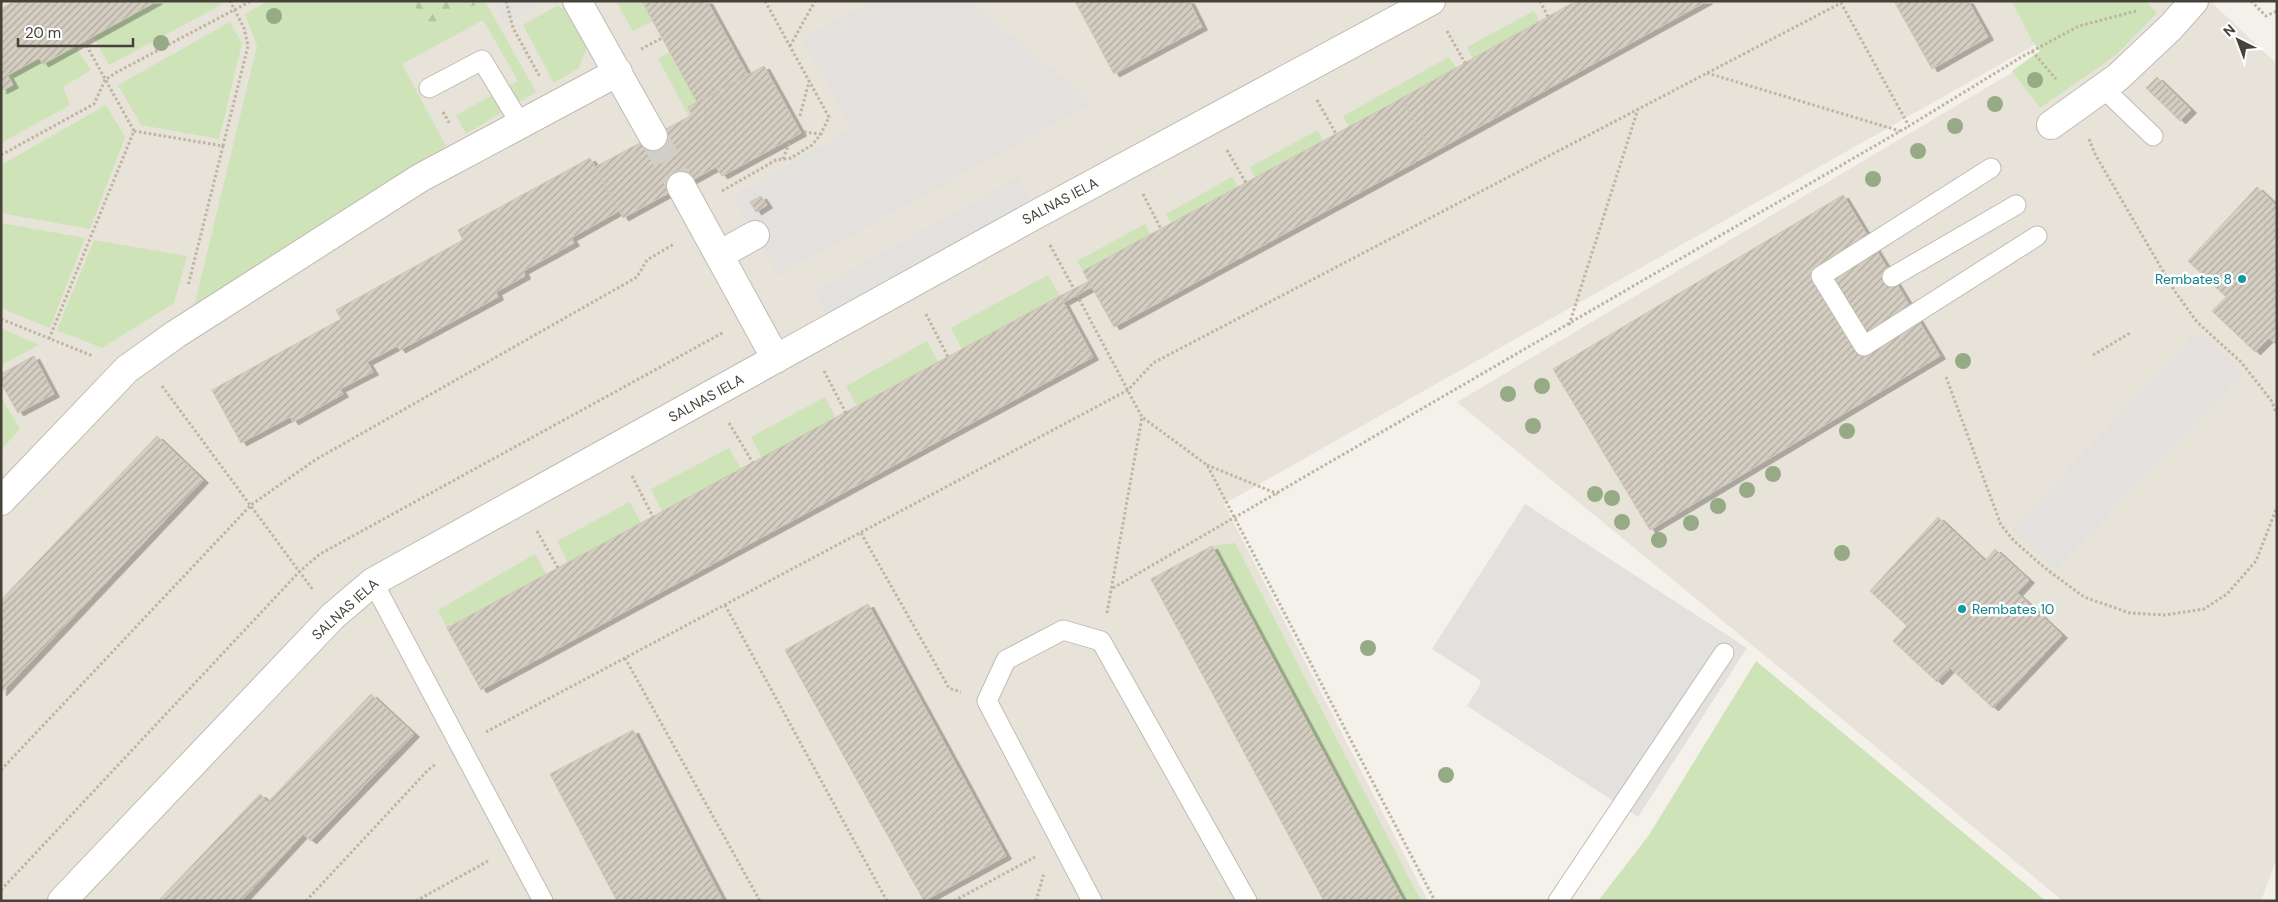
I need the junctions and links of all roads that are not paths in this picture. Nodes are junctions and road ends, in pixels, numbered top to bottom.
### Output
1 (577, 1) edge
2 (1431, 1) edge
3 (2193, 2) edge
4 (626, 63) junction
5 (430, 88) road end
6 (2103, 88) junction
7 (520, 123) junction
8 (2051, 125) dead end
9 (653, 136) tunnel mouth
10 (2153, 136) dead end
11 (1991, 168) dead end
12 (681, 186) tunnel mouth
13 (2016, 204) dead end
14 (755, 236) dead end
15 (2037, 236) dead end
16 (719, 255) junction
17 (1892, 277) dead end
18 (776, 359) junction
19 (1, 502) edge
20 (372, 582) junction
21 (1724, 653) dead end
22 (62, 901) edge
23 (543, 901) edge
24 (1092, 901) edge
25 (1247, 901) edge
26 (1558, 901) edge

1 - 4 street
2 - 18 street, SALNAS IELA
3 - 6 street
4 - 7 street
4 - 9 street
5 - 7 lane
6 - 8 street
6 - 10 lane
7 - 19 street
11 - 15 lane
12 - 16 street
13 - 17 lane
14 - 16 street
16 - 18 street
18 - 20 street, SALNAS IELA
20 - 22 street, SALNAS IELA
20 - 23 lane
21 - 26 lane
24 - 25 lane

